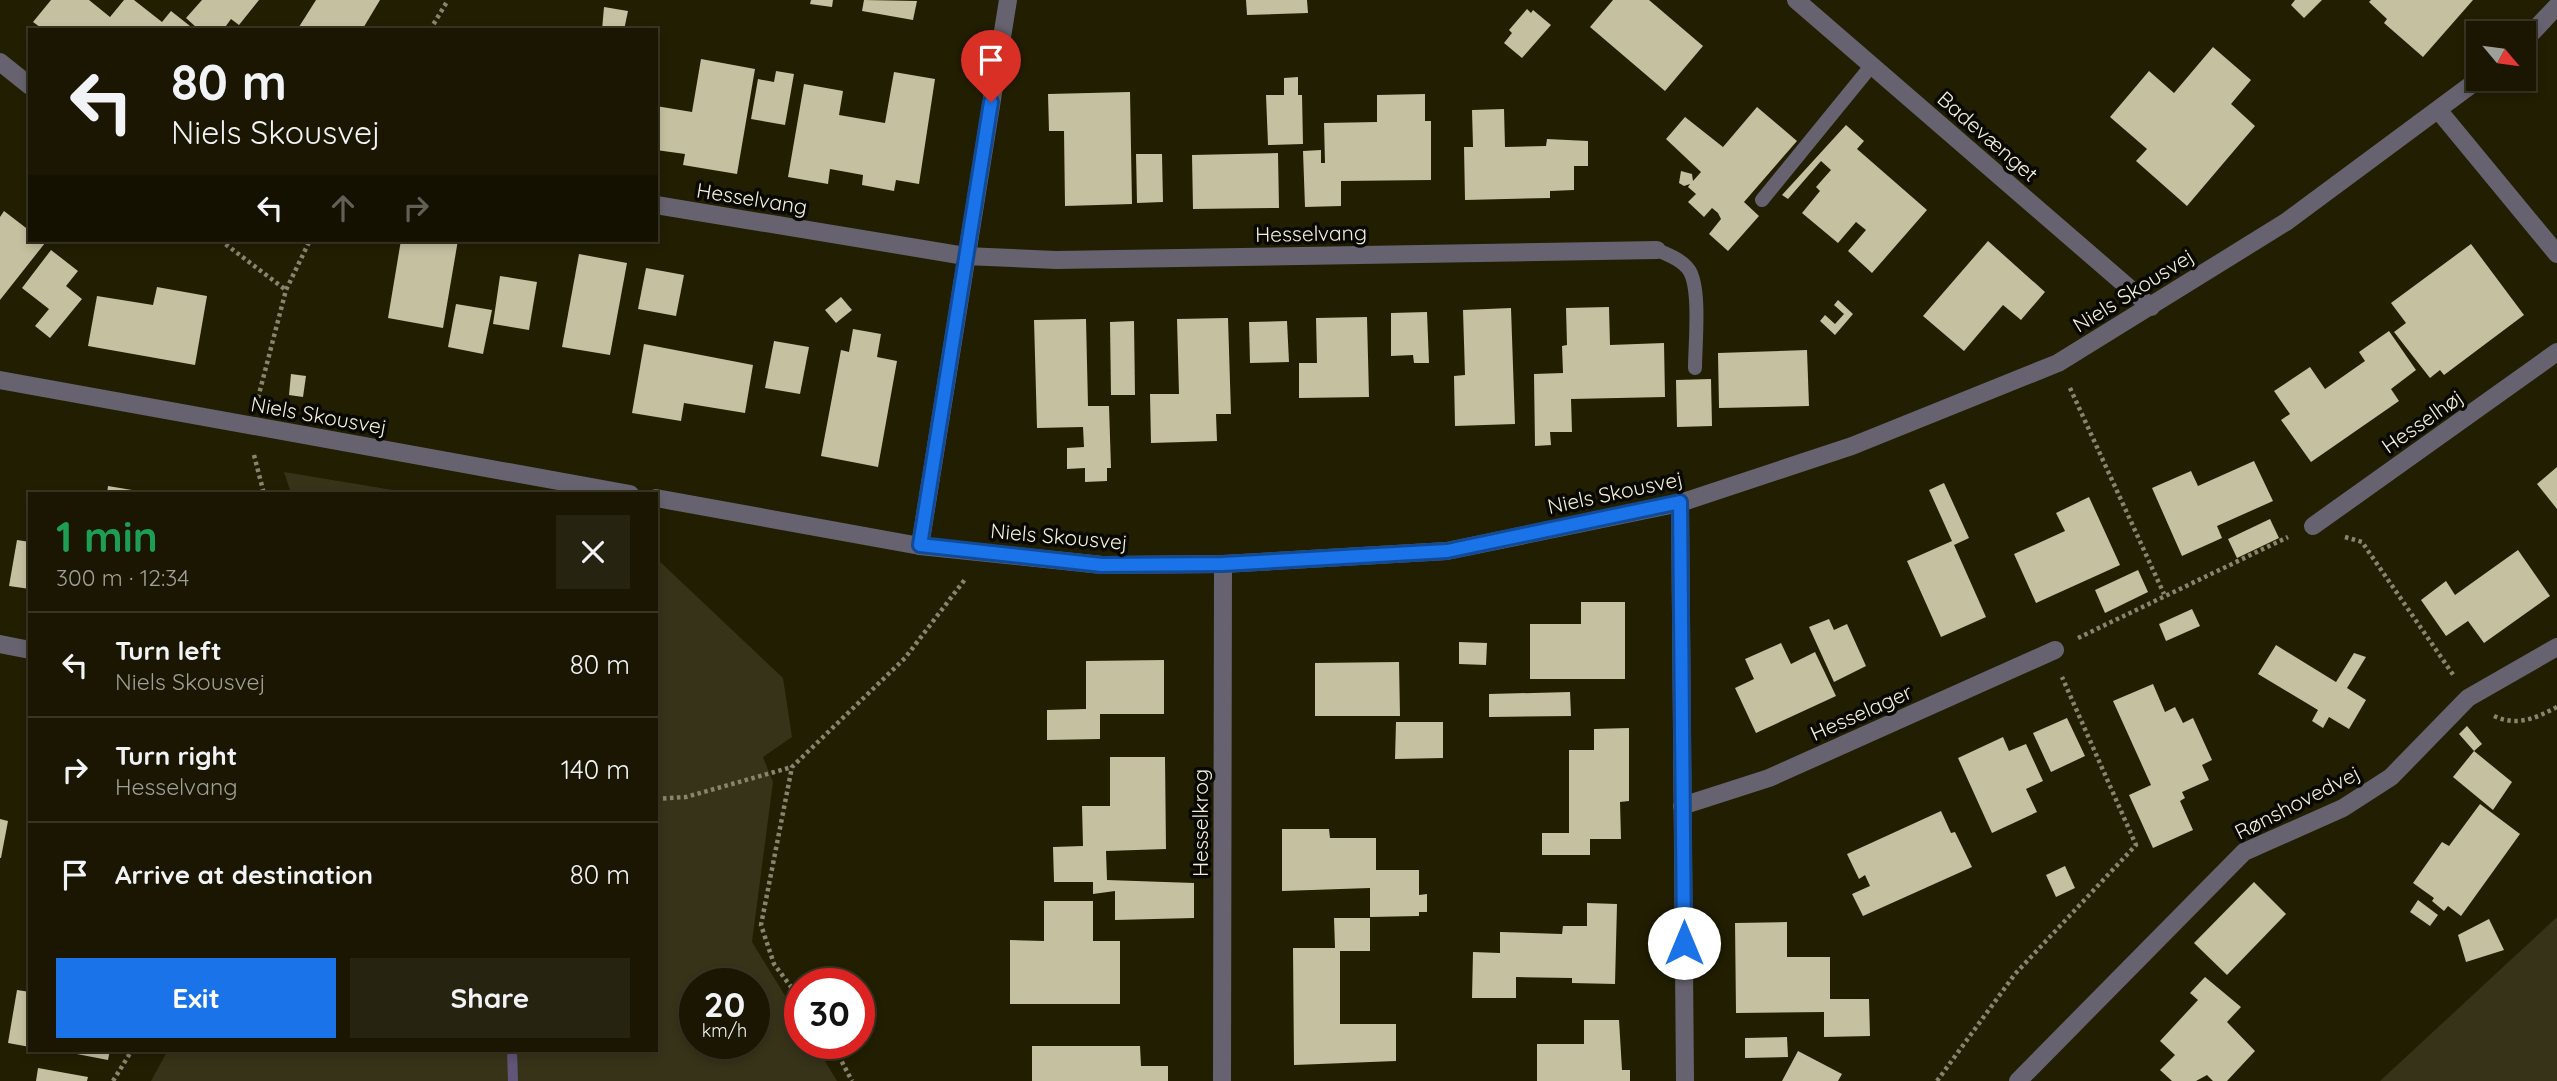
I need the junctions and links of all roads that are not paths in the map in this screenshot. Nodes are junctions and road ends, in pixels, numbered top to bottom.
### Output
1 (1008, 0) edge
2 (1796, 0) edge
3 (2557, 6) edge
4 (2536, 28) edge
5 (0, 62) edge
6 (1872, 65) junction
7 (28, 84) edge
8 (2466, 89) edge
9 (2439, 111) junction
10 (1762, 200) dead end
11 (658, 205) edge
12 (1657, 250) joint
13 (2557, 254) edge
14 (965, 256) junction
15 (2151, 307) junction
16 (2557, 352) edge
17 (1695, 368) dead end
18 (0, 380) edge
19 (619, 492) edge
20 (658, 498) edge
21 (1680, 502) junction
22 (2313, 526) road end
23 (920, 545) junction
24 (1223, 564) junction
25 (0, 644) edge
26 (2557, 647) edge
27 (28, 650) edge
28 (2055, 650) road end
29 (1682, 806) junction
30 (1223, 1081) edge
31 (1685, 1081) edge
32 (2018, 1081) edge

1 - 14 street
2 - 6 street, Badevænget
3 - 4 street
5 - 7 street
6 - 10 lane
6 - 15 street, Badevænget
8 - 9 street, Niels Skousvej
9 - 13 street
9 - 15 street, Niels Skousvej
11 - 14 street, Hesselvang
12 - 14 street, Hesselvang
12 - 17 lane
14 - 23 street
15 - 21 street, Niels Skousvej
16 - 22 street, Hesselhøj
18 - 19 street, Niels Skousvej
20 - 23 street, Niels Skousvej
21 - 24 street, Niels Skousvej
21 - 29 street
23 - 24 street, Niels Skousvej
24 - 30 street, Hesselkrog
25 - 27 street
26 - 32 street, Rønshovedvej
28 - 29 street, Hesselager
29 - 31 street

